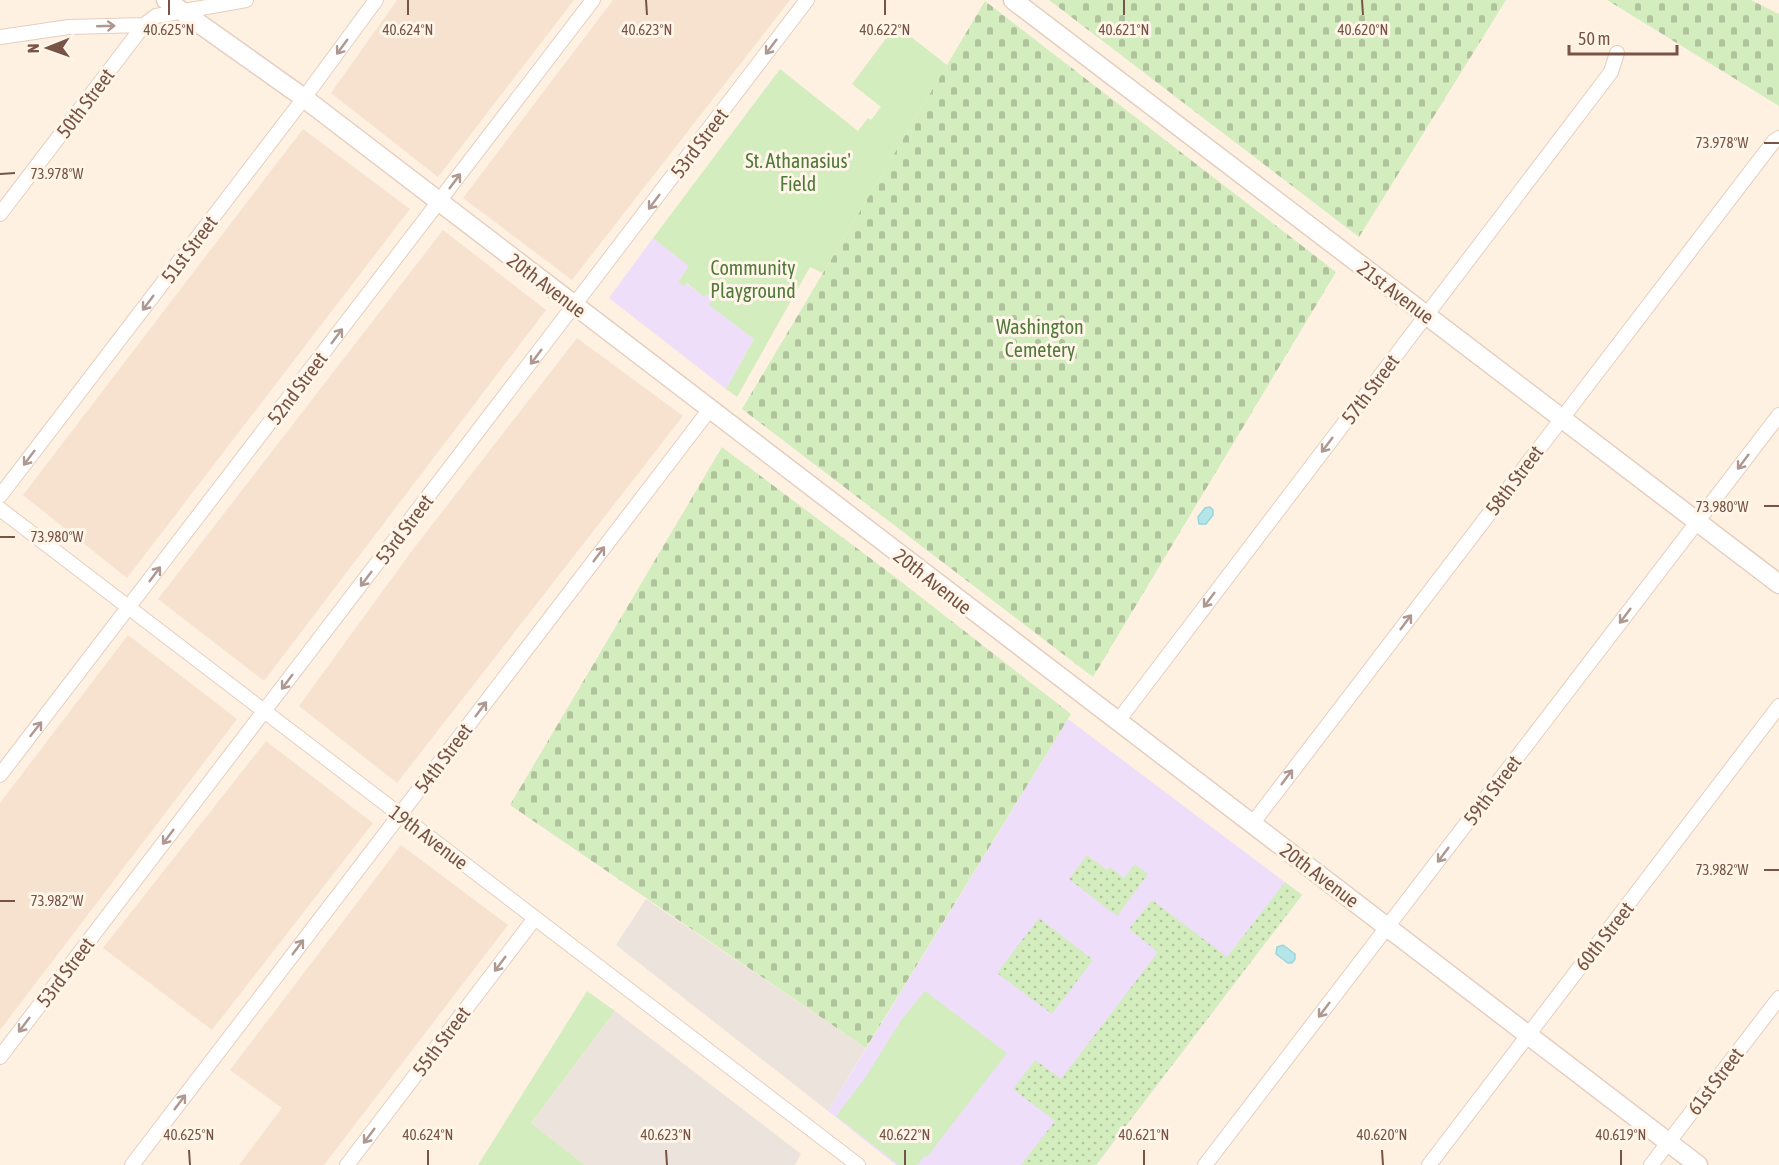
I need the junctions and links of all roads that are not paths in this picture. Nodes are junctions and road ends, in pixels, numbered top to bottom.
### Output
1 (166, 0) edge
2 (246, 0) edge
3 (376, 0) edge
4 (593, 0) edge
5 (807, 0) edge
6 (1013, 0) edge
7 (182, 11) junction
8 (144, 25) junction
9 (0, 37) edge
10 (1617, 53) dead end
11 (304, 98) junction
12 (1779, 138) edge
13 (439, 202) junction
14 (0, 214) edge
15 (575, 306) junction
16 (1426, 314) junction
17 (710, 409) junction
18 (1779, 415) edge
19 (1562, 418) junction
20 (0, 495) edge
21 (0, 509) edge
22 (1698, 521) junction
23 (1779, 584) edge
24 (129, 607) junction
25 (1779, 706) edge
26 (264, 712) junction
27 (1118, 721) junction
28 (0, 775) edge
29 (399, 815) junction
30 (1252, 824) junction
31 (535, 918) junction
32 (1388, 926) junction
33 (1779, 998) edge
34 (1528, 1035) junction
35 (0, 1057) edge
36 (1668, 1142) junction
37 (132, 1165) edge
38 (346, 1165) edge
39 (858, 1165) edge
40 (1205, 1165) edge
41 (1428, 1165) edge
42 (1651, 1165) edge
43 (1698, 1165) edge

1 - 7 street, 20th Avenue
2 - 7 street, 50th Street
3 -> 11 street, 51st Street
13 -> 4 street, 52nd Street
5 -> 15 street, 53rd Street
6 - 16 street, 21st Avenue
7 - 8 street, 50th Street
7 - 11 street, 20th Avenue
9 -> 8 street
8 - 14 street, 50th Street
10 - 16 street, 57th Street
11 - 13 street, 20th Avenue
11 -> 20 street, 51st Street
12 - 19 street, 58th Street
13 - 15 street, 20th Avenue
24 -> 13 street, 52nd Street
15 - 17 street, 20th Avenue
15 -> 26 street, 53rd Street
16 - 19 street, 21st Avenue
16 -> 27 street, 57th Street
17 - 27 street, 20th Avenue
29 -> 17 street, 54th Street
18 -> 22 street, 59th Street
19 - 22 street, 21st Avenue
30 -> 19 street, 58th Street
21 - 24 street, 19th Avenue
22 - 23 street, 21st Avenue
22 -> 32 street, 59th Street
24 - 26 street, 19th Avenue
28 -> 24 street, 52nd Street
25 - 34 street, 60th Street
26 - 29 street, 19th Avenue
26 -> 35 street, 53rd Street
27 - 30 street, 20th Avenue
29 - 31 street, 19th Avenue
37 -> 29 street, 54th Street
30 - 32 street, 20th Avenue
31 -> 38 street, 55th Street
31 - 39 street, 19th Avenue
32 - 34 street, 20th Avenue
32 -> 40 street, 59th Street
33 - 36 street, 61st Street
34 - 36 street, 20th Avenue
34 - 41 street, 60th Street
36 - 42 street, 61st Street
36 - 43 street, 20th Avenue

